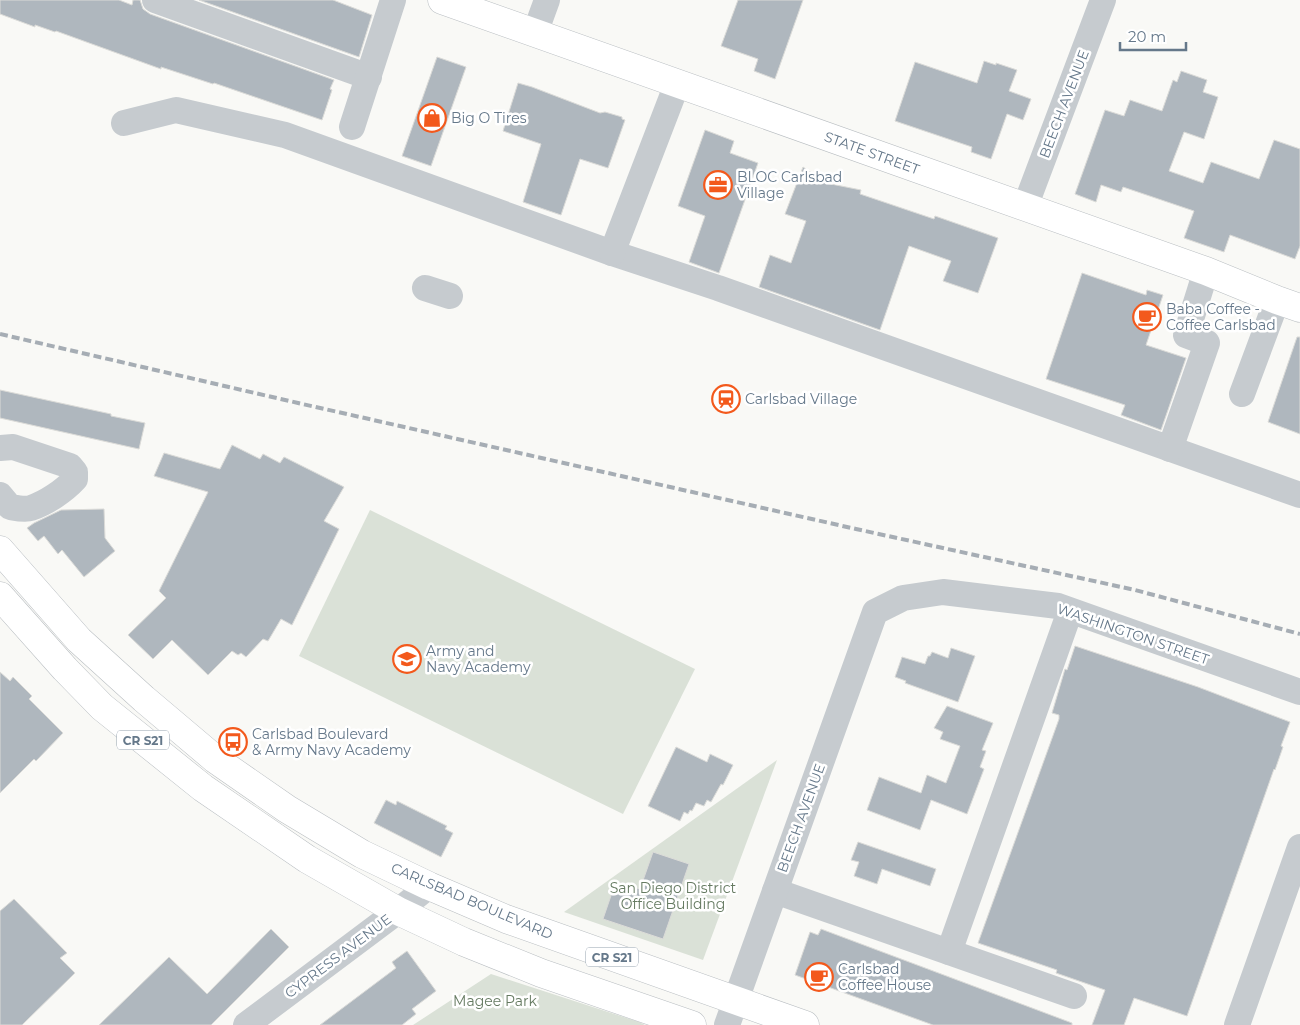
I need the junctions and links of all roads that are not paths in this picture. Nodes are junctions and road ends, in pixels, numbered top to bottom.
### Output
1 (154, 0) edge
2 (393, 0) edge
3 (442, 0) edge
4 (548, 0) edge
5 (1103, 0) edge
6 (534, 33) junction
7 (368, 77) junction
8 (678, 84) junction
9 (124, 123) dead end
10 (352, 127) dead end
11 (1025, 207) junction
12 (612, 252) junction
13 (1206, 270) junction
14 (425, 288) dead end
15 (450, 296) dead end
16 (1289, 304) edge
17 (1242, 394) dead end
18 (0, 448) edge
19 (1170, 448) junction
20 (1300, 495) edge
21 (3, 507) edge
22 (0, 550) edge
23 (0, 596) edge
24 (1070, 611) junction
25 (875, 612) joint
26 (1300, 692) edge
27 (1300, 847) edge
28 (429, 886) junction
29 (775, 890) junction
30 (398, 911) junction
31 (948, 952) junction
32 (1074, 996) dead end
33 (731, 1013) edge
34 (246, 1025) edge
35 (692, 1025) edge
36 (805, 1025) edge
37 (1236, 1025) edge

1 - 7 street
2 - 7 street
3 - 6 main road, STATE STREET
4 - 6 street
5 - 11 street, BEECH AVENUE
6 - 8 main road, STATE STREET
7 - 10 street
8 - 11 main road, STATE STREET
8 - 12 street
9 - 12 street
11 - 13 main road, STATE STREET
12 - 19 street
13 - 16 main road, STATE STREET
13 - 19 street
14 - 15 street
16 - 17 street
18 - 21 street
19 - 20 street
22 - 28 main road, CARLSBAD BOULEVARD / CR S21
23 - 30 main road, CR S21
24 - 25 street, WASHINGTON STREET
24 - 26 street, WASHINGTON STREET
24 - 31 street
25 - 29 street, BEECH AVENUE
27 - 37 street
28 - 30 street, CYPRESS AVENUE
28 - 33 main road, CARLSBAD BOULEVARD / CR S21
29 - 31 street
29 - 33 street, BEECH AVENUE
30 - 34 street, CYPRESS AVENUE
30 - 35 main road, CR S21
31 - 32 street
33 - 36 main road, CARLSBAD BOULEVARD / CR S21

